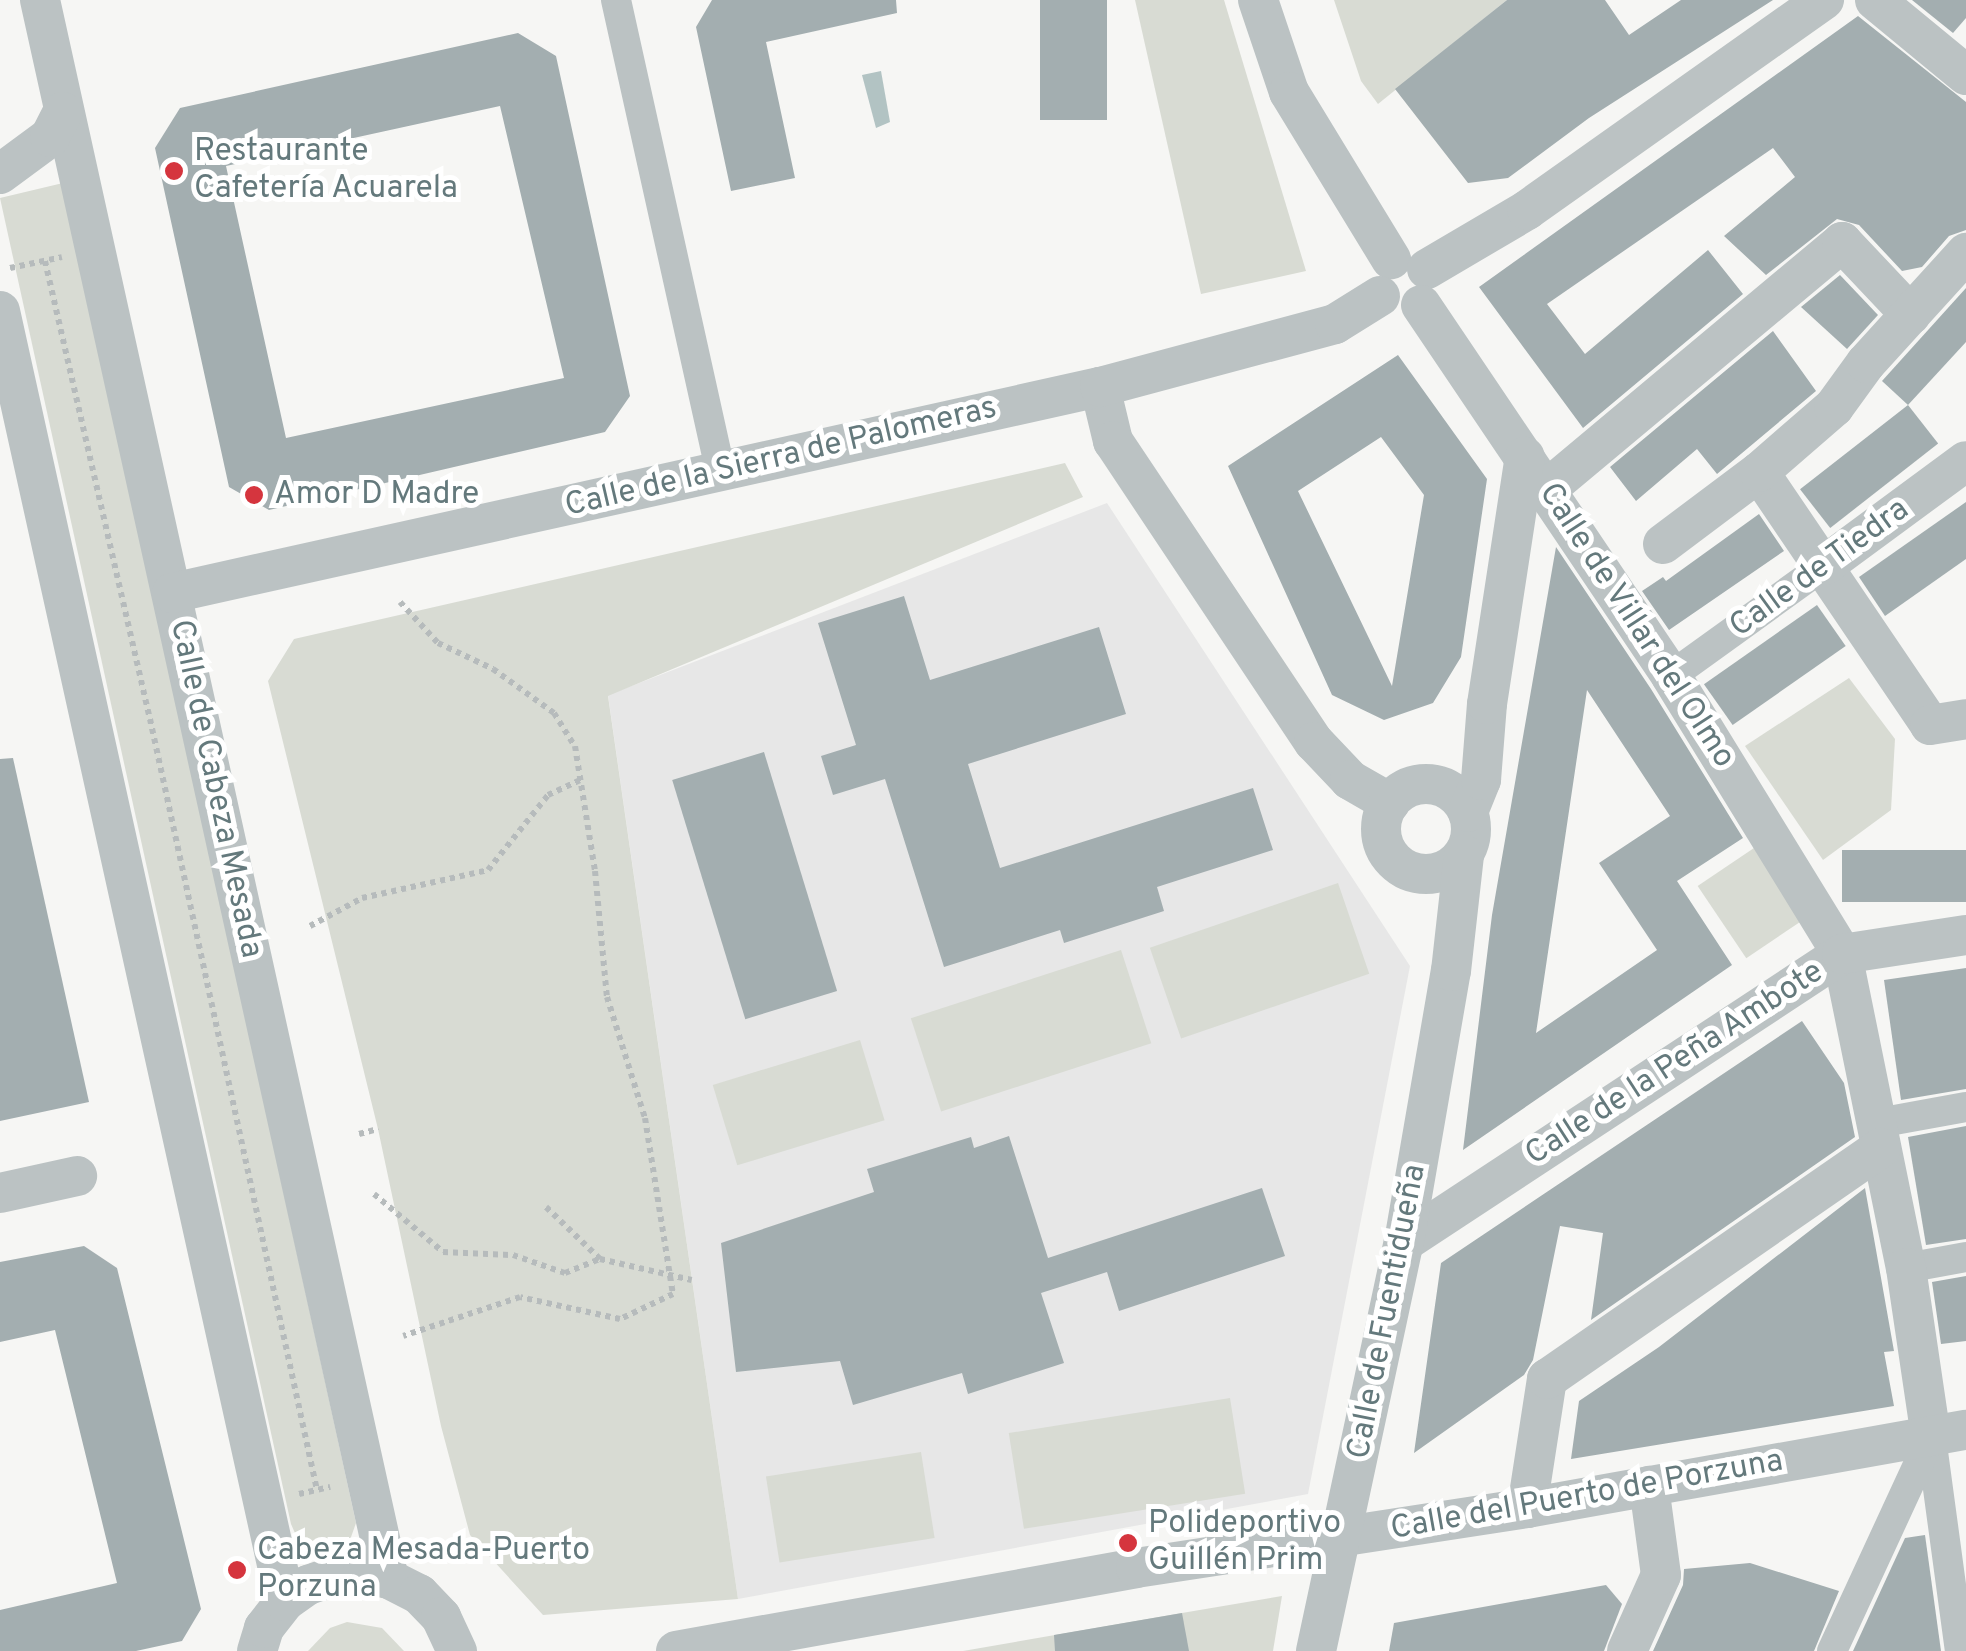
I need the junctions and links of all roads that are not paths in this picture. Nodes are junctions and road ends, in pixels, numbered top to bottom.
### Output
1 (616, 0) edge
2 (1258, 0) edge
3 (1824, 0) edge
4 (1875, 0) edge
5 (38, 2) edge
6 (1966, 74) edge
7 (62, 112) junction
8 (0, 174) edge
9 (1966, 253) edge
10 (1405, 282) junction
11 (0, 311) edge
12 (1911, 314) junction
13 (1100, 387) junction
14 (1966, 461) edge
15 (721, 472) junction
16 (1759, 472) junction
17 (1536, 473) junction
18 (1663, 544) dead end
19 (1825, 565) junction
20 (172, 593) junction
21 (1671, 676) junction
22 (1487, 704) junction
23 (1966, 719) edge
24 (1437, 785) junction
25 (1390, 802) junction
26 (1468, 812) junction
27 (1464, 854) junction
28 (1420, 874) junction
29 (1966, 935) edge
30 (1842, 954) junction
31 (1451, 971) junction
32 (1966, 1107) edge
33 (1879, 1135) junction
34 (77, 1176) dead end
35 (0, 1193) edge
36 (1404, 1242) junction
37 (1966, 1257) edge
38 (1906, 1268) junction
39 (1948, 1434) edge
40 (1649, 1486) junction
41 (1527, 1508) junction
42 (1344, 1538) junction
43 (389, 1579) junction
44 (285, 1602) junction
45 (256, 1651) edge
46 (457, 1651) edge
47 (676, 1651) edge
48 (1316, 1651) edge
49 (1627, 1651) edge
50 (1832, 1651) edge
51 (1960, 1651) edge

1 - 15 street
2 - 10 street, Calle de Villar del Olmo
3 - 10 street, Calle de la Sierra de Palomeras
4 - 6 street
5 - 7 street, Calle de Cabeza Mesada
7 - 8 street
7 - 20 street, Calle de Cabeza Mesada
9 - 12 street
10 - 13 street, Calle de la Sierra de Palomeras
10 - 17 street, Calle de Villar del Olmo
11 - 44 street
12 - 16 street
12 - 17 street
13 - 15 street, Calle de la Sierra de Palomeras
13 - 25 street
14 - 19 street, Calle de Tiedra
15 - 20 street, Calle de la Sierra de Palomeras
16 - 18 street
16 - 19 street
17 - 21 street, Calle de Villar del Olmo
17 - 22 street
19 - 21 street, Calle de Tiedra
19 - 23 street
20 - 43 street, Calle de Cabeza Mesada
21 - 30 street, Calle de Villar del Olmo
22 - 24 street
22 - 26 street
24 - 25 street
24 - 26 street
25 - 28 street
26 - 27 street
27 - 28 street
27 - 31 street, Calle de Fuentidueña
28 - 31 street, Calle de Fuentidueña
29 - 30 street, Calle de la Peña Ambote
30 - 33 street, Calle de Villar del Olmo
30 - 36 street, Calle de la Peña Ambote
31 - 36 street, Calle de Fuentidueña
32 - 33 street
33 - 38 street, Calle de Villar del Olmo
33 - 41 street
34 - 35 street
36 - 42 street, Calle de Fuentidueña
37 - 38 street
38 - 39 street, Calle de Villar del Olmo
39 - 40 street, Calle del Puerto de Porzuna
39 - 50 street
39 - 51 street
40 - 41 street, Calle del Puerto de Porzuna
40 - 49 street
41 - 42 street, Calle del Puerto de Porzuna
42 - 47 street, Calle del Puerto de Porzuna
42 - 48 street, Calle de Fuentidueña
43 - 44 street
43 - 46 street
44 - 45 street

